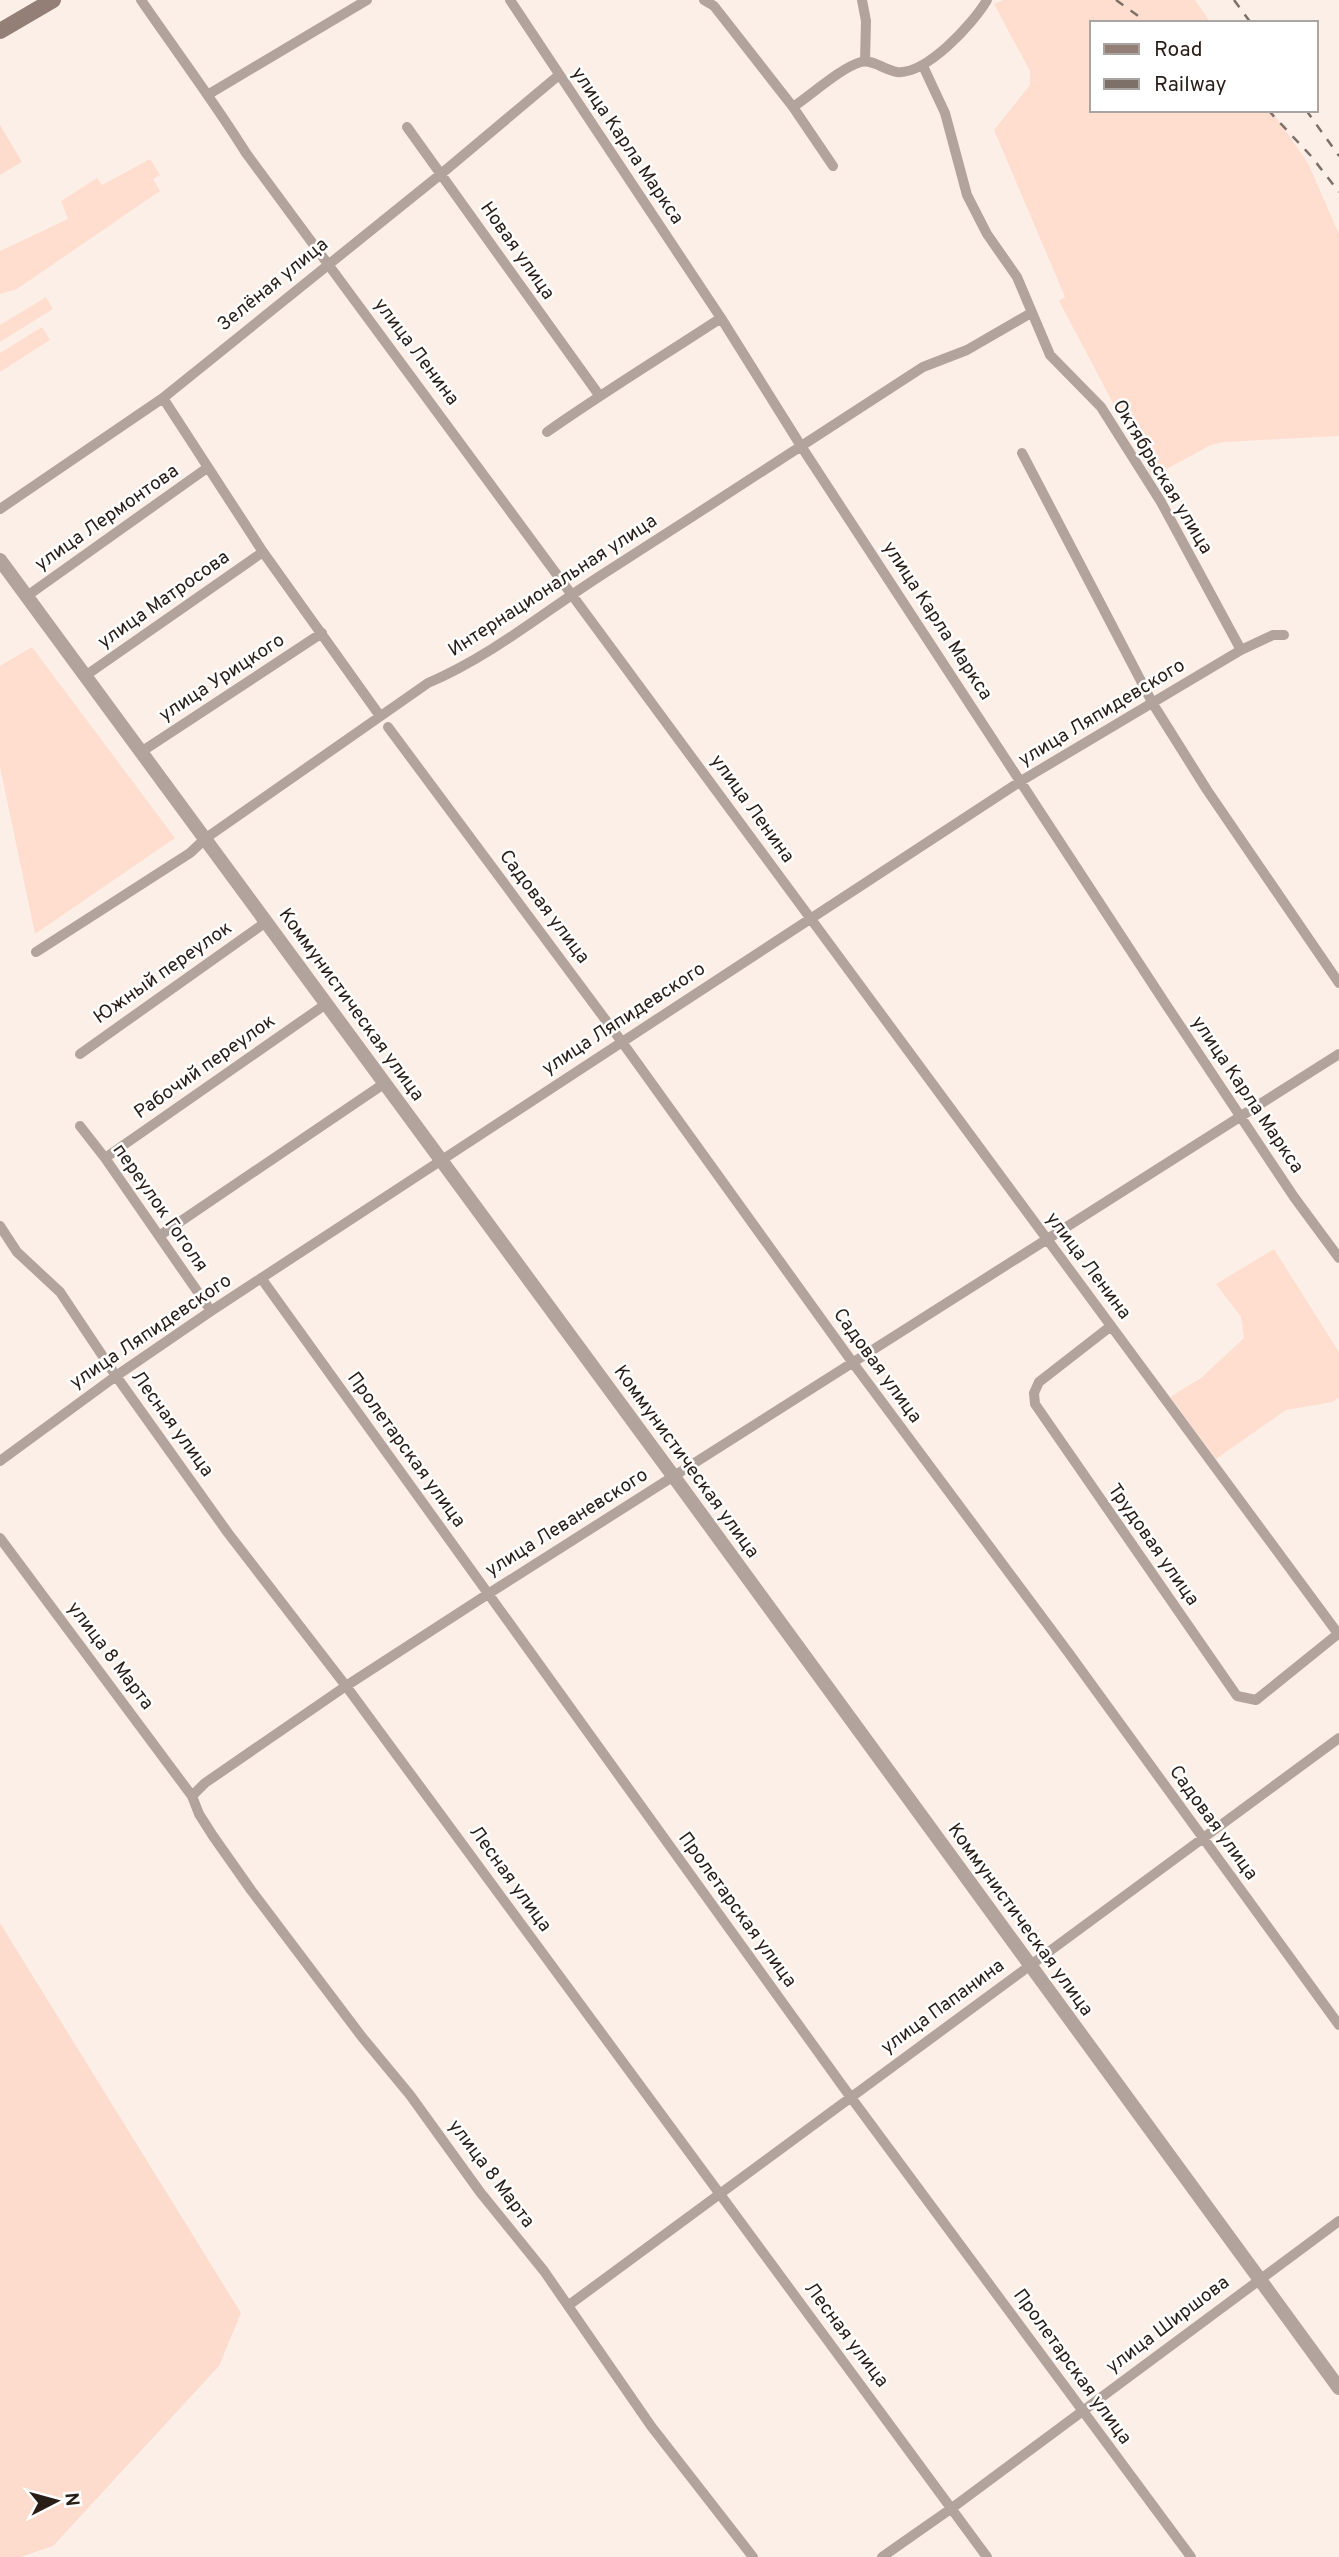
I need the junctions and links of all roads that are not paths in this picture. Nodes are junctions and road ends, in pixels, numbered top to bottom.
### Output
1 (53, 0) edge
2 (141, 0) edge
3 (367, 0) edge
4 (510, 0) edge
5 (705, 0) edge
6 (862, 0) edge
7 (987, 0) edge
8 (0, 31) edge
9 (865, 61) junction
10 (923, 66) junction
11 (559, 75) junction
12 (209, 94) junction
13 (793, 107) junction
14 (407, 127) dead end
15 (833, 166) dead end
16 (441, 174) junction
17 (328, 263) junction
18 (1031, 313) junction
19 (721, 318) junction
20 (599, 396) junction
21 (163, 398) junction
22 (547, 432) dead end
23 (801, 446) junction
24 (1022, 453) dead end
25 (207, 468) junction
26 (0, 509) edge
27 (263, 552) junction
28 (0, 560) edge
29 (572, 595) junction
30 (27, 596) junction
31 (322, 633) junction
32 (1284, 635) dead end
33 (1241, 650) junction
34 (85, 676) junction
35 (1153, 704) junction
36 (380, 716) junction
37 (388, 727) dead end
38 (141, 752) junction
39 (1021, 781) junction
40 (205, 838) junction
41 (811, 918) junction
42 (265, 922) junction
43 (36, 952) dead end
44 (1339, 983) edge
45 (326, 1004) junction
46 (622, 1042) junction
47 (80, 1054) dead end
48 (1339, 1054) edge
49 (385, 1083) junction
50 (1240, 1115) junction
51 (80, 1126) dead end
52 (105, 1158) junction
53 (441, 1160) junction
54 (0, 1226) edge
55 (159, 1236) junction
56 (1046, 1239) junction
57 (1339, 1258) edge
58 (261, 1279) junction
59 (211, 1311) junction
60 (1111, 1326) junction
61 (853, 1363) junction
62 (116, 1376) junction
63 (0, 1461) edge
64 (674, 1476) junction
65 (0, 1538) edge
66 (488, 1594) junction
67 (1339, 1635) edge
68 (346, 1686) junction
69 (1339, 1738) edge
70 (192, 1796) junction
71 (1202, 1839) junction
72 (1029, 1965) junction
73 (1339, 2025) edge
74 (851, 2096) junction
75 (719, 2194) junction
76 (1339, 2221) edge
77 (1258, 2280) junction
78 (569, 2305) junction
79 (1339, 2388) edge
80 (1082, 2411) junction
81 (952, 2508) junction
82 (753, 2557) edge
83 (882, 2557) edge
84 (988, 2557) edge
85 (1191, 2557) edge

1 - 8 main road
2 - 12 street, улица Ленина
3 - 12 street
4 - 11 street, улица Карла Маркса
5 - 13 street
6 - 9 street
7 - 10 street
9 - 10 street
9 - 13 street
10 - 18 street, Октябрьская улица
11 - 16 street, Зелёная улица
11 - 19 street, улица Карла Маркса
12 - 17 street, улица Ленина
13 - 15 street
14 - 16 street, Новая улица
16 - 17 street, Зелёная улица
16 - 20 street, Новая улица
17 - 21 street, Зелёная улица
17 - 29 street, улица Ленина
18 - 23 street, Интернациональная улица
18 - 33 street, Октябрьская улица
19 - 20 street
19 - 23 street, улица Карла Маркса
20 - 22 street
21 - 25 street
21 - 26 street, Зелёная улица
23 - 29 street, Интернациональная улица
23 - 39 street, улица Карла Маркса
24 - 35 street
25 - 27 street
25 - 30 street, улица Лермонтова
27 - 31 street
27 - 34 street, улица Матросова
28 - 30 street, Коммунистическая улица
29 - 36 street, Интернациональная улица
29 - 41 street, улица Ленина
30 - 34 street, Коммунистическая улица
31 - 36 street
31 - 38 street, улица Урицкого
32 - 33 street, улица Ляпидевского
33 - 35 street, улица Ляпидевского
34 - 38 street, Коммунистическая улица
35 - 39 street, улица Ляпидевского
35 - 44 street
36 - 40 street, Интернациональная улица
37 - 46 street, Садовая улица
38 - 40 street, Коммунистическая улица
39 - 41 street, улица Ляпидевского
39 - 50 street, улица Карла Маркса
40 - 42 street, Коммунистическая улица
40 - 43 street, Интернациональная улица
41 - 46 street, улица Ляпидевского
41 - 56 street, улица Ленина
42 - 45 street, Коммунистическая улица
42 - 47 street, Южный переулок
45 - 49 street, Коммунистическая улица
45 - 52 street, Рабочий переулок
46 - 53 street, улица Ляпидевского
46 - 61 street, Садовая улица
48 - 50 street, улица Леваневского
49 - 53 street, Коммунистическая улица
49 - 55 street
50 - 56 street, улица Леваневского
50 - 57 street, улица Карла Маркса
51 - 52 street, переулок Гоголя
52 - 55 street, переулок Гоголя
53 - 58 street, улица Ляпидевского
53 - 64 street, Коммунистическая улица
54 - 62 street, Лесная улица
55 - 59 street, переулок Гоголя
56 - 60 street, улица Ленина
56 - 61 street, улица Леваневского
58 - 59 street, улица Ляпидевского
58 - 66 street, Пролетарская улица
59 - 62 street, улица Ляпидевского
60 - 67 street, улица Ленина
60 - 67 street, Трудовая улица
61 - 64 street, улица Леваневского
61 - 71 street, Садовая улица
62 - 63 street, улица Ляпидевского
62 - 68 street, Лесная улица
64 - 66 street, улица Леваневского
64 - 72 street, Коммунистическая улица
65 - 70 street, улица 8 Марта
66 - 68 street, улица Леваневского
66 - 74 street, Пролетарская улица
68 - 70 street, улица Леваневского
68 - 75 street, Лесная улица
69 - 71 street, улица Папанина
70 - 78 street, улица 8 Марта
71 - 72 street, улица Папанина
71 - 73 street, Садовая улица
72 - 74 street, улица Папанина
72 - 77 street, Коммунистическая улица
74 - 75 street, улица Папанина
74 - 80 street, Пролетарская улица
75 - 78 street, улица Папанина
75 - 81 street, Лесная улица
76 - 77 street, улица Ширшова
77 - 79 street, Коммунистическая улица
77 - 80 street, улица Ширшова
78 - 82 street, улица 8 Марта
80 - 81 street, улица Ширшова
80 - 85 street, Пролетарская улица
81 - 83 street, улица Ширшова
81 - 84 street, Лесная улица

